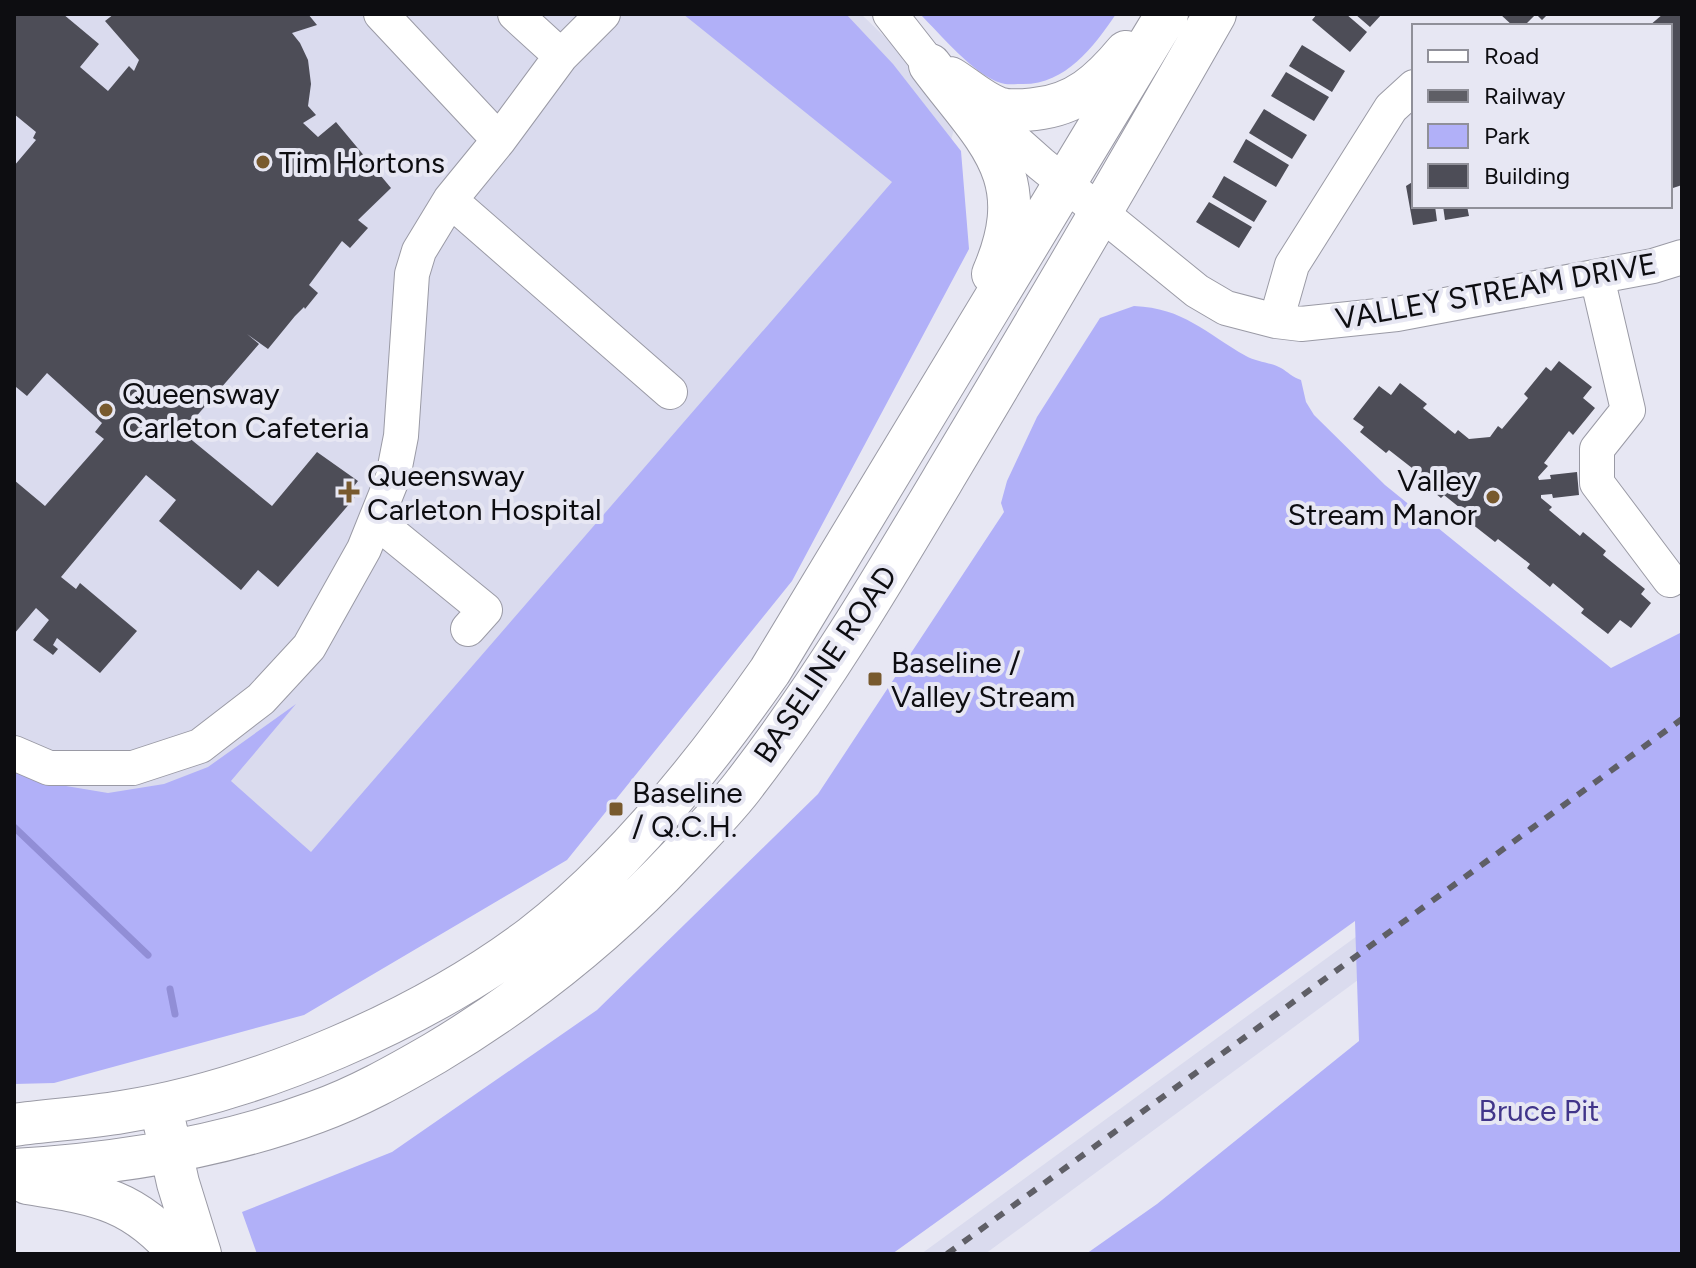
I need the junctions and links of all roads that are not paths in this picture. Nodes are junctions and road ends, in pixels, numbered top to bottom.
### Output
1 (381, 14) edge
2 (515, 14) edge
3 (603, 14) edge
4 (890, 14) edge
5 (1158, 14) edge
6 (1167, 14) edge
7 (1215, 14) edge
8 (561, 56) junction
9 (930, 65) junction
10 (1412, 89) edge
11 (499, 140) junction
12 (1065, 185) junction
13 (450, 200) junction
14 (1102, 214) junction
15 (1682, 257) edge
16 (1597, 277) junction
17 (1276, 321) junction
18 (948, 378) junction
19 (670, 392) dead end
20 (376, 521) junction
21 (1670, 580) dead end
22 (468, 629) dead end
23 (14, 753) edge
24 (161, 1104) junction
25 (14, 1125) edge
26 (170, 1152) junction
27 (14, 1170) edge
28 (14, 1181) edge
29 (180, 1254) edge
30 (200, 1254) edge

1 - 11 street
2 - 8 street
3 - 8 street
4 - 9 street, VALLEY STREAM DRIVE
5 - 9 main road
6 - 12 main road, BASELINE ROAD
7 - 14 main road, BASELINE ROAD
8 - 11 street
9 - 12 street, VALLEY STREAM DRIVE
9 - 18 main road
10 - 17 street
11 - 13 street
12 - 14 street, VALLEY STREAM DRIVE
12 - 18 main road, BASELINE ROAD
13 - 19 street
13 - 20 street
14 - 17 street, VALLEY STREAM DRIVE
14 - 26 main road, BASELINE ROAD
15 - 16 street, VALLEY STREAM DRIVE
16 - 17 street, VALLEY STREAM DRIVE
16 - 21 street
18 - 24 main road, BASELINE ROAD
20 - 22 street
20 - 23 street
24 - 25 main road, BASELINE ROAD
24 - 26 main road
26 - 27 main road, BASELINE ROAD
26 - 30 main road
28 - 29 main road

